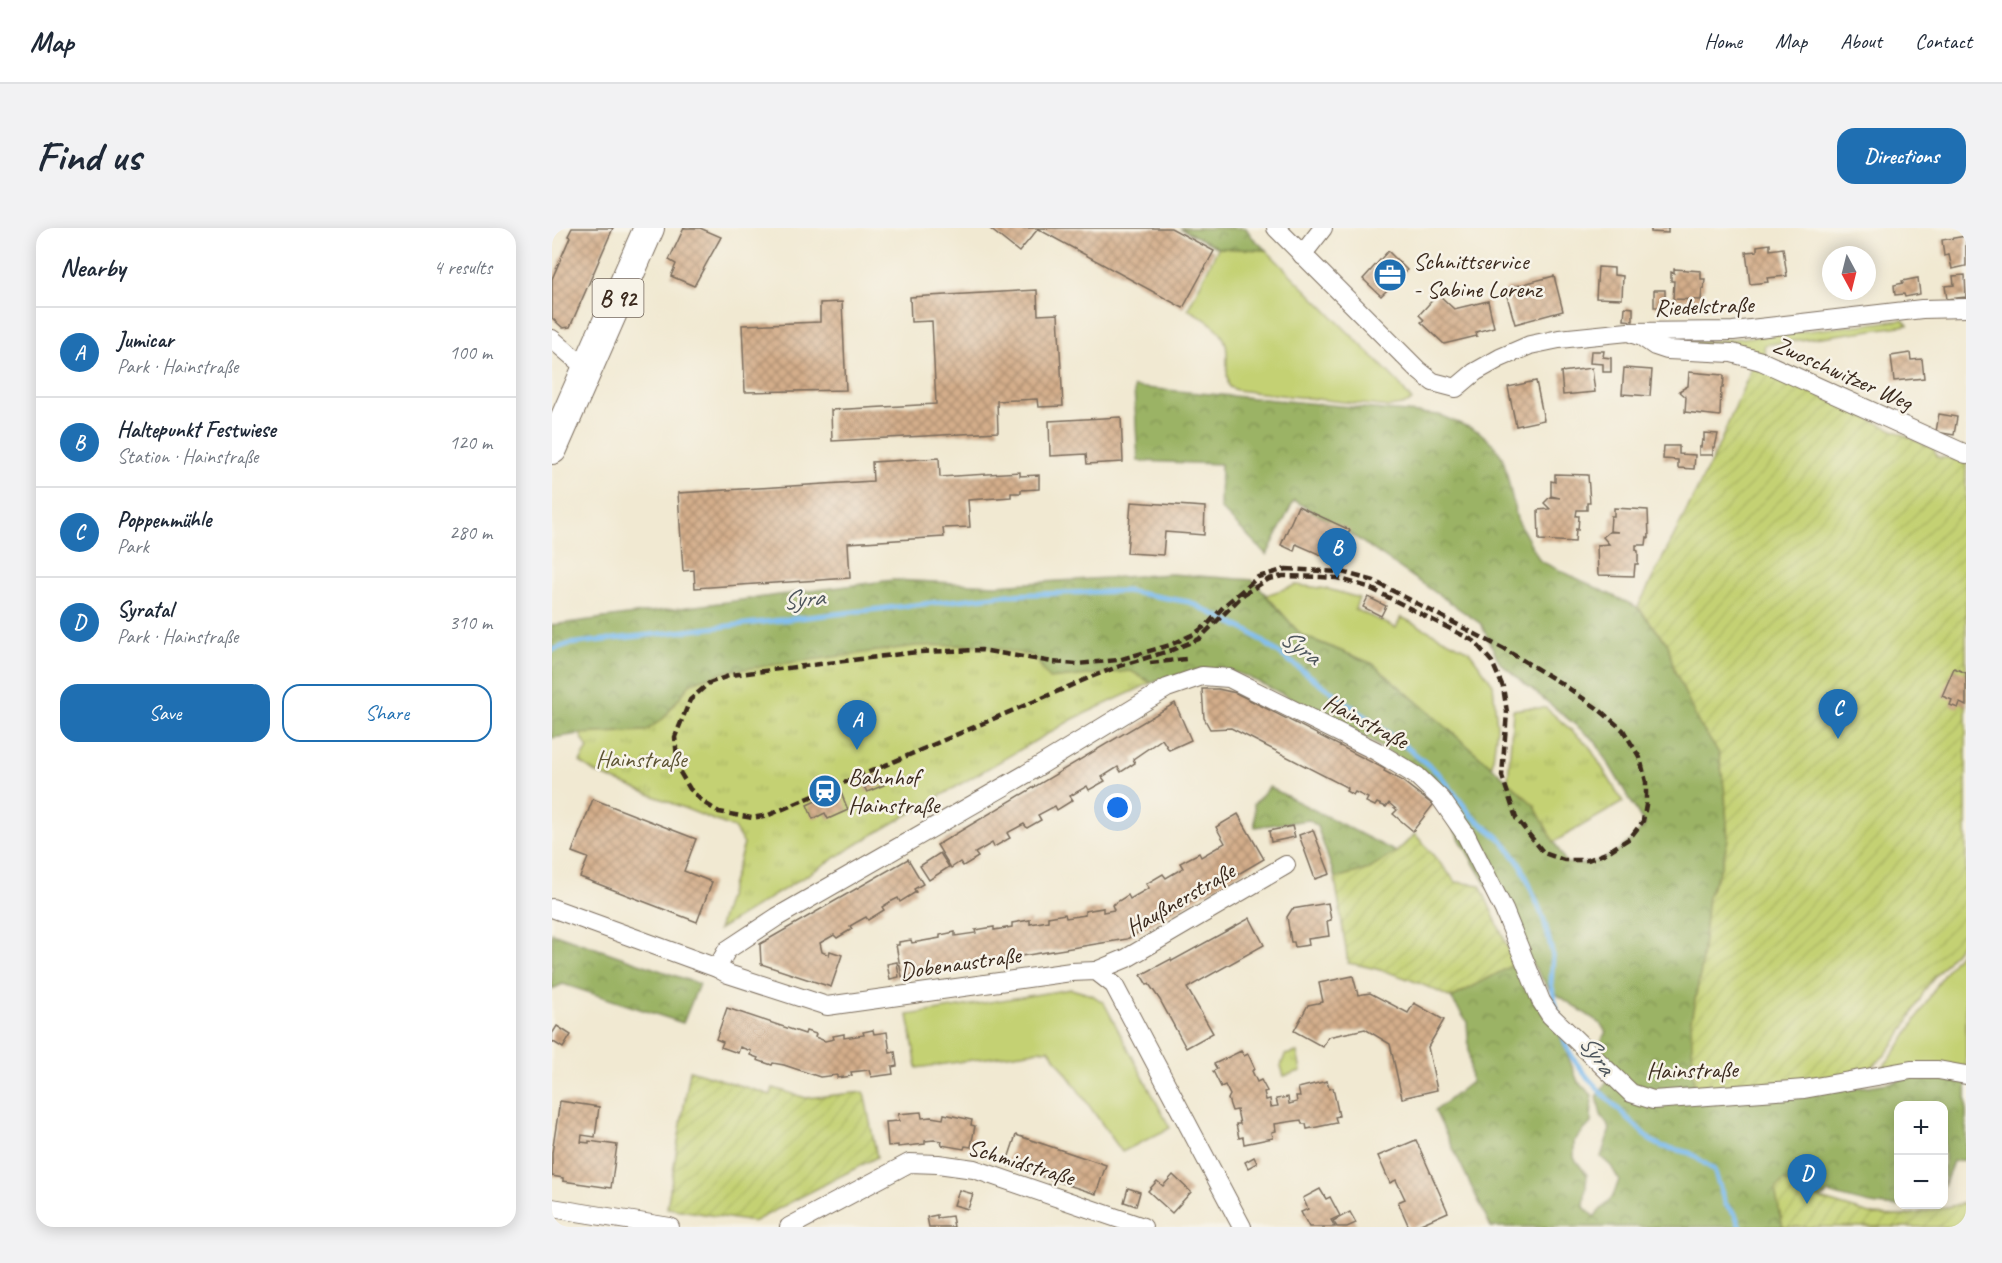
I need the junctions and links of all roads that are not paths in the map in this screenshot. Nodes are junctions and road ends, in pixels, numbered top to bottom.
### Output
1 (649, 228) edge
2 (1276, 228) edge
3 (1323, 228) edge
4 (1302, 255) junction
5 (1966, 308) edge
6 (1628, 332) junction
7 (552, 339) edge
8 (587, 369) junction
9 (552, 449) edge
10 (1966, 454) edge
11 (1286, 865) dead end
12 (552, 908) edge
13 (717, 968) junction
14 (1096, 971) junction
15 (1966, 1075) edge
16 (552, 1208) edge
17 (1133, 1226) edge
18 (669, 1227) edge
19 (789, 1227) edge
20 (1242, 1227) edge

1 - 8 main road, B 92
2 - 4 street
3 - 4 street
4 - 6 street, Riedelstraße
5 - 6 street, Riedelstraße
6 - 10 street, Zwoschwitzer Weg
7 - 8 street
8 - 9 main road, B 92
11 - 14 street, Haußnerstraße
12 - 13 street, Dobenaustraße
13 - 14 street, Dobenaustraße
13 - 15 street, Hainstraße
14 - 20 street
16 - 18 street
17 - 19 street, Schmidstraße

